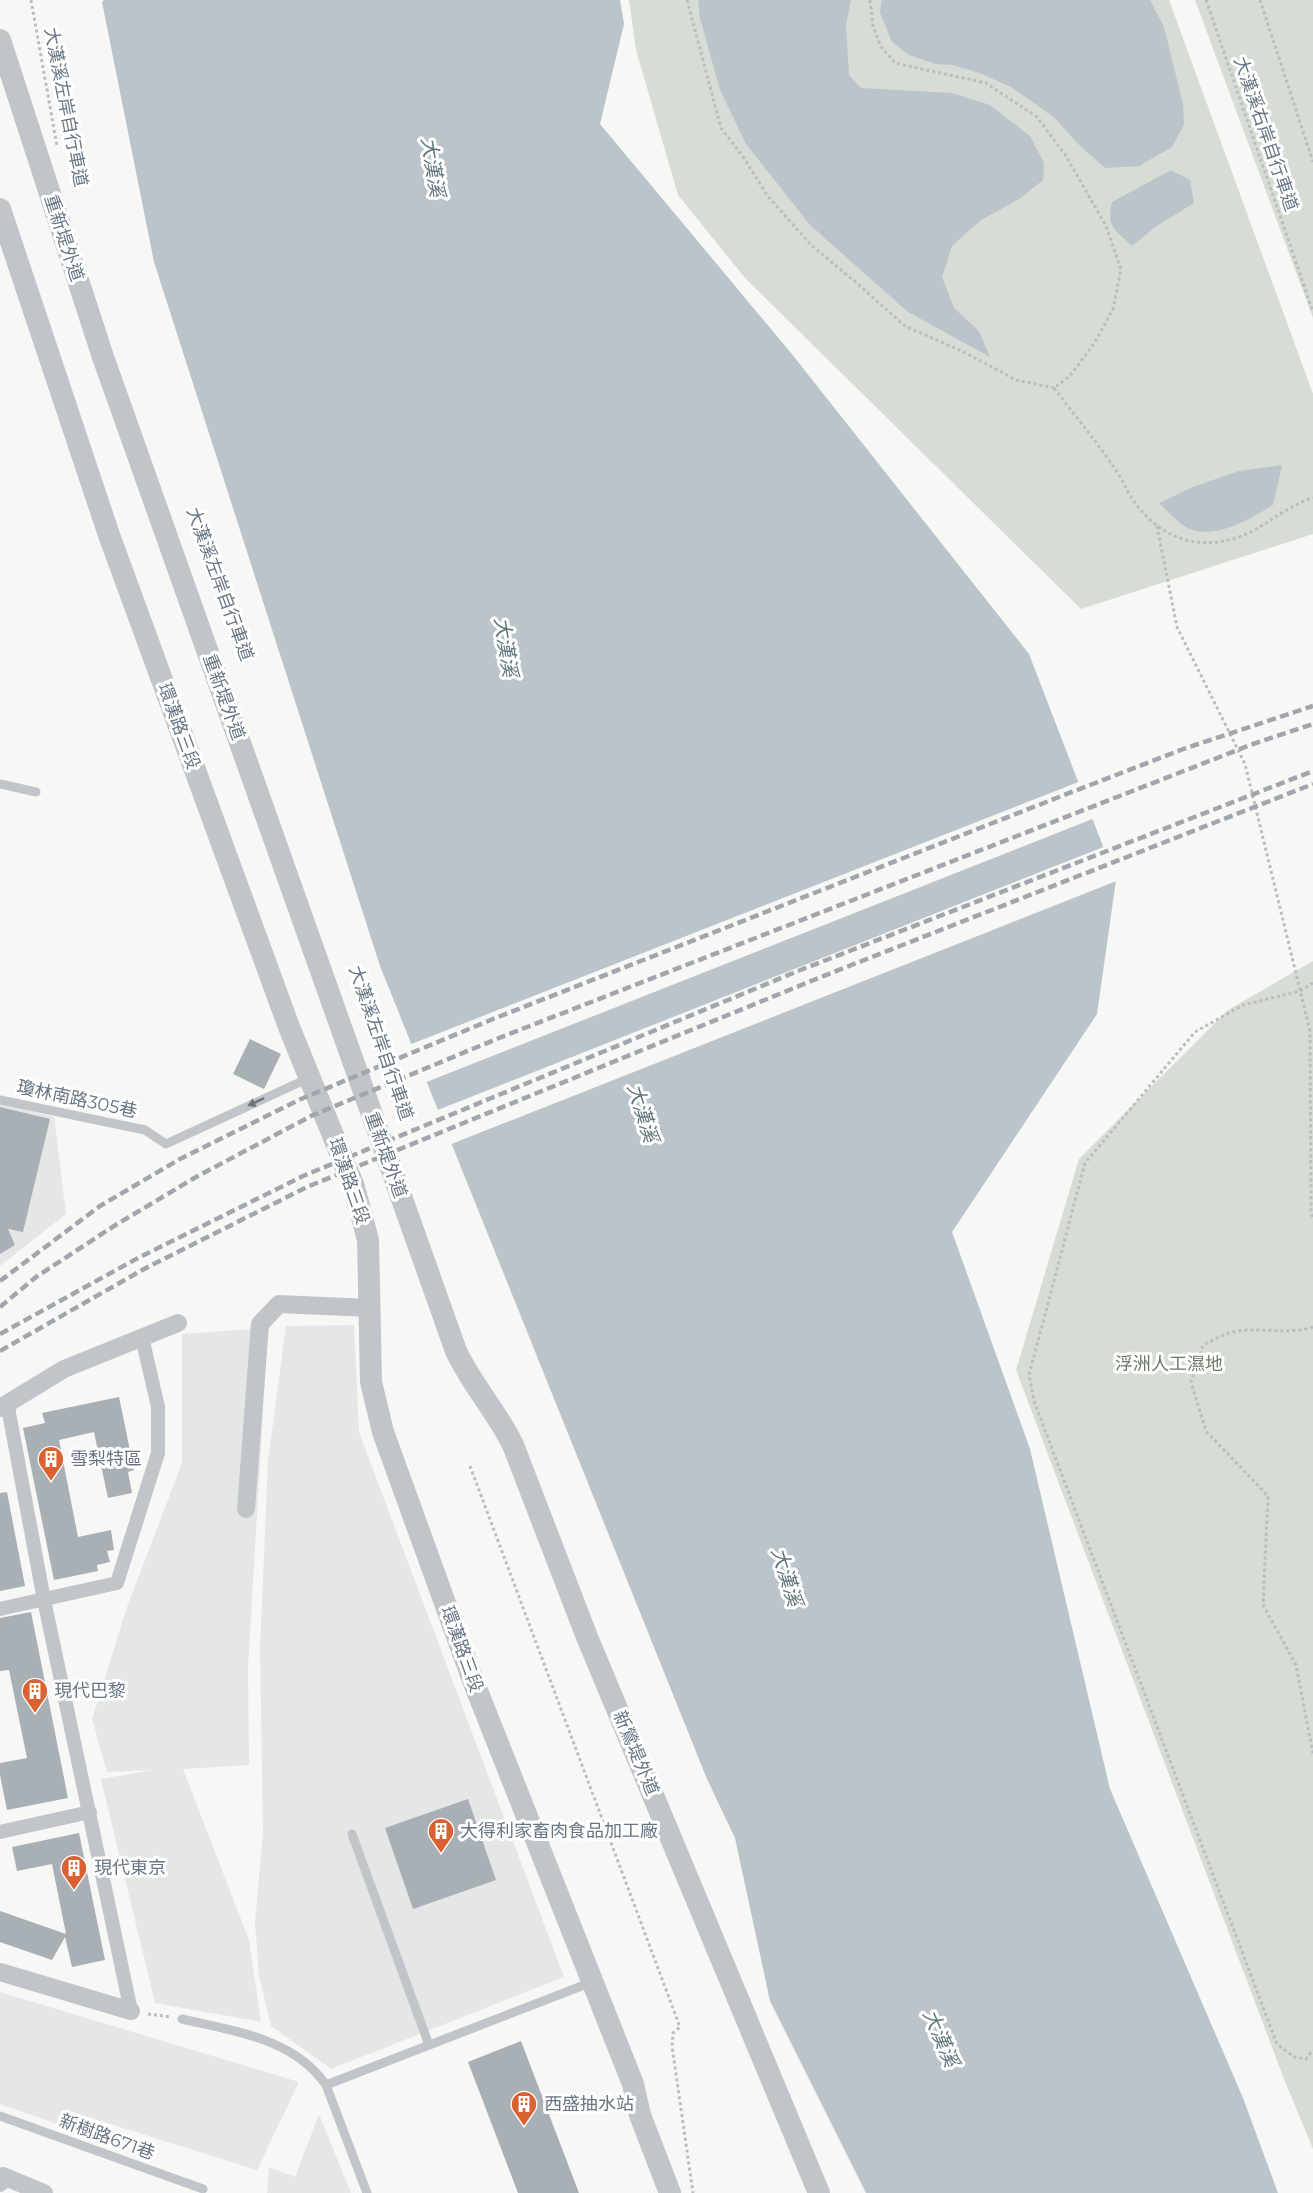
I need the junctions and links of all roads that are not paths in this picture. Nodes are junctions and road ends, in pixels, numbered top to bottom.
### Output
1 (0, 39) edge
2 (0, 209) edge
3 (0, 784) edge
4 (36, 792) dead end
5 (309, 1078) junction
6 (0, 1100) edge
7 (369, 1308) junction
8 (178, 1323) dead end
9 (142, 1337) junction
10 (456, 1352) joint
11 (4, 1406) edge
12 (246, 1509) dead end
13 (44, 1600) junction
14 (0, 1609) edge
15 (90, 1812) junction
16 (0, 1832) edge
17 (352, 1834) dead end
18 (0, 1972) edge
19 (592, 1982) junction
20 (131, 2011) joint
21 (182, 2019) road end
22 (429, 2045) junction
23 (326, 2085) junction
24 (0, 2116) edge
25 (1, 2178) edge
26 (203, 2189) dead end
27 (44, 2193) edge
28 (367, 2193) edge
29 (670, 2193) edge
30 (819, 2193) edge

1 - 10 street, 重新堤外道
2 - 5 street, 環漢路三段
3 - 4 lane
5 -> 6 lane, 瓊林南路305巷
5 - 7 street, 環漢路三段
7 - 12 street
7 - 19 street, 環漢路三段
8 - 9 street
9 - 11 street
9 - 13 street
10 - 30 street, 新鶯堤外道
11 - 13 street
13 - 14 street
13 - 15 street
15 - 16 street
15 - 20 street
17 - 22 lane
18 - 20 street
19 - 22 lane
19 - 29 street, 環漢路三段
21 - 23 lane
22 - 23 lane
23 - 28 lane
24 - 26 lane, 新樹路671巷
25 - 27 street

